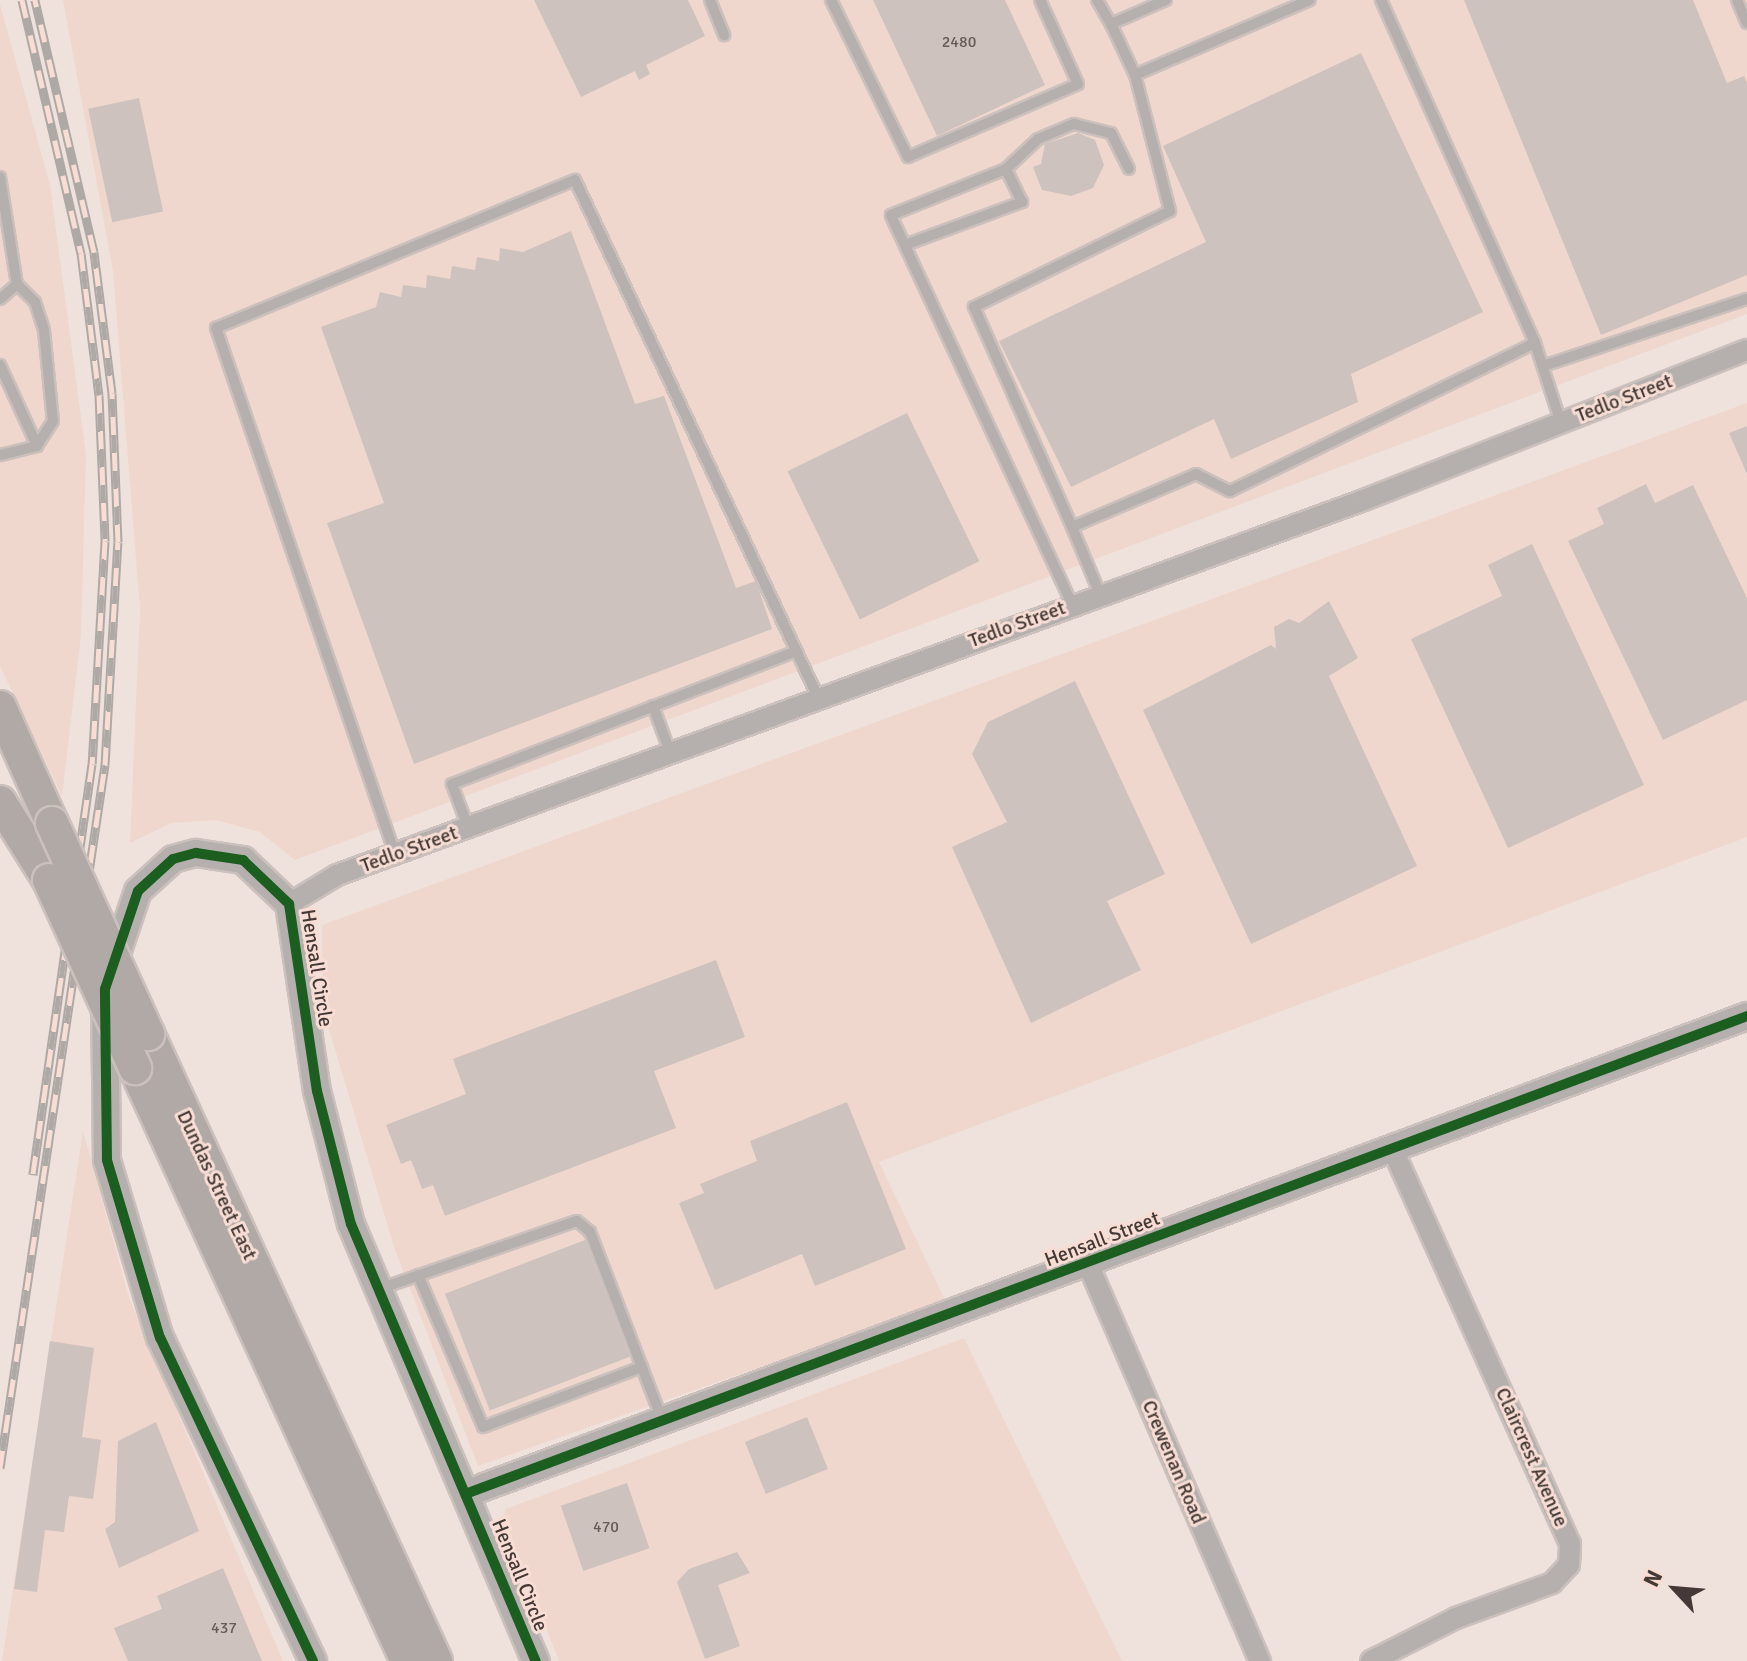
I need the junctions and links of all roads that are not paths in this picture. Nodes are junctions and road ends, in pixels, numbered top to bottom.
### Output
1 (710, 0) edge
2 (831, 0) edge
3 (1040, 0) edge
4 (1097, 0) edge
5 (1166, 0) edge
6 (1310, 0) edge
7 (1381, 0) edge
8 (1737, 0) edge
9 (1747, 23) edge
10 (1111, 24) junction
11 (724, 35) dead end
12 (1135, 75) junction
13 (1006, 169) junction
14 (1129, 169) dead end
15 (0, 177) edge
16 (905, 245) junction
17 (17, 284) junction
18 (0, 299) edge
19 (1747, 299) edge
20 (1535, 343) junction
21 (1747, 350) edge
22 (0, 365) edge
23 (1543, 366) junction
24 (1561, 423) junction
25 (37, 446) junction
26 (0, 455) edge
27 (1072, 527) junction
28 (1100, 594) junction
29 (1072, 604) junction
30 (796, 651) junction
31 (818, 697) junction
32 (653, 706) junction
33 (0, 707) edge
34 (670, 752) junction
35 (0, 802) edge
36 (468, 827) junction
37 (395, 854) junction
38 (289, 904) junction
39 (1747, 1016) edge
40 (1392, 1148) junction
41 (1088, 1264) junction
42 (418, 1275) junction
43 (377, 1290) junction
44 (642, 1367) junction
45 (663, 1421) junction
46 (468, 1493) junction
47 (313, 1661) edge
48 (407, 1661) edge
49 (436, 1661) edge
50 (536, 1661) edge
51 (1260, 1661) edge
52 (1371, 1661) edge

1 - 11 lane
2 - 3 lane
4 - 10 lane
5 - 10 lane
6 - 12 lane
7 - 20 lane
8 - 9 lane
10 - 12 lane
12 - 27 lane
13 - 14 lane
13 - 16 lane
13 - 16 lane
15 - 17 lane
16 - 29 lane
17 - 18 lane
17 - 25 lane
19 - 23 lane
20 - 23 lane
20 - 27 lane
21 - 24 street, Tedlo Street
22 - 25 lane
23 - 24 lane
24 - 28 street, Tedlo Street
25 - 26 lane
27 - 28 lane
28 - 29 street, Tedlo Street
29 - 31 street, Tedlo Street
30 - 31 lane
30 - 32 lane
30 - 37 lane
31 - 34 street, Tedlo Street
32 - 34 lane
32 - 36 lane
33 - 49 main road, Dundas Street East, bridge
34 - 36 street, Tedlo Street
35 - 48 main road, Dundas Street East, bridge
36 - 37 street, Tedlo Street
37 - 38 street, Tedlo Street
38 - 43 street, Hensall Circle
38 - 47 street, Hensall Circle
39 - 40 street, Hensall Street
40 - 41 street, Hensall Street
40 - 52 street, Claircrest Avenue
41 - 45 street, Hensall Street
41 - 51 street, Crewenan Road
42 - 43 lane
42 - 44 lane
42 - 44 lane
43 - 46 street, Hensall Circle
44 - 45 lane
45 - 46 street, Hensall Street
46 - 50 street, Hensall Circle

